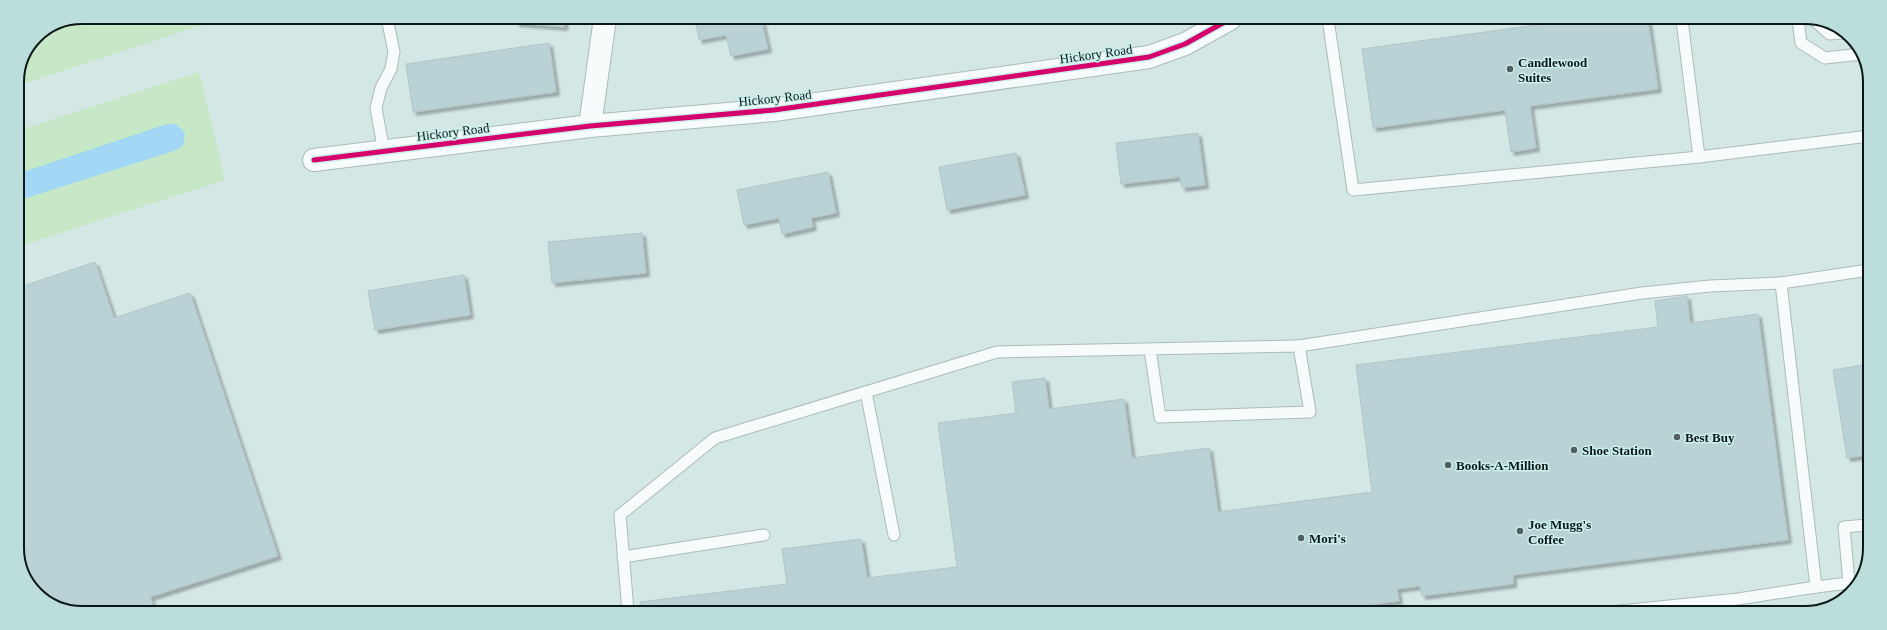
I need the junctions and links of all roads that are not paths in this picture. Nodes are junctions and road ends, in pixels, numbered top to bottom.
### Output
1 (388, 24) edge
2 (604, 24) edge
3 (1221, 24) edge
4 (1329, 24) edge
5 (1682, 24) edge
6 (1799, 24) edge
7 (1821, 26) edge
8 (1836, 33) edge
9 (1856, 55) edge
10 (590, 126) junction
11 (1863, 137) edge
12 (384, 152) junction
13 (1699, 157) junction
14 (314, 160) dead end
15 (1863, 271) edge
16 (1781, 283) junction
17 (1299, 346) junction
18 (1150, 349) junction
19 (866, 392) junction
20 (1863, 525) edge
21 (894, 534) dead end
22 (764, 535) dead end
23 (624, 557) junction
24 (1853, 580) edge
25 (1852, 582) edge
26 (1816, 587) junction
27 (628, 606) edge
28 (1669, 606) edge

1 - 12 lane
2 - 10 street
3 - 10 street, Hickory Road
4 - 13 lane
5 - 13 lane
6 - 9 lane
7 - 8 lane
10 - 12 street, Hickory Road
11 - 13 lane
12 - 14 street, Hickory Road
15 - 16 lane
16 - 17 lane
16 - 26 lane
17 - 18 lane
17 - 18 lane
18 - 19 lane
19 - 21 lane
19 - 23 lane
20 - 24 lane
22 - 23 lane
23 - 27 lane
25 - 26 lane
26 - 28 lane

